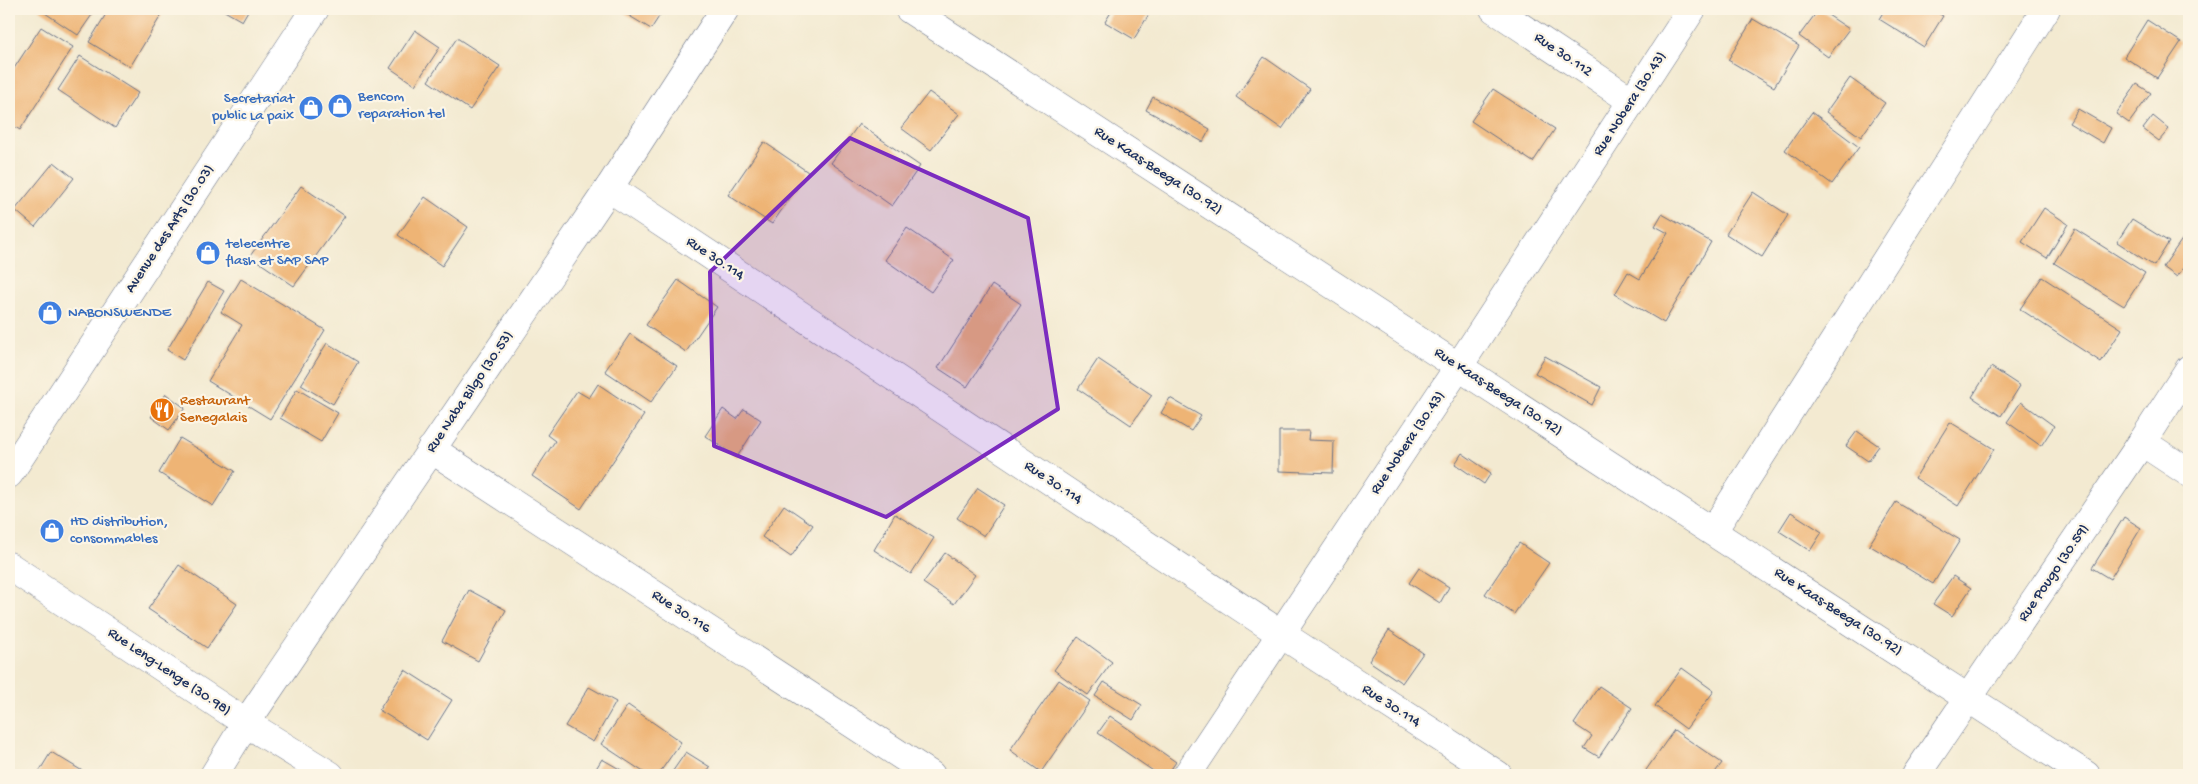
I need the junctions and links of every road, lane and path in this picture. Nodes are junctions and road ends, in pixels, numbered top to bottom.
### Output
1 (315, 9) edge
2 (725, 9) edge
3 (909, 9) edge
4 (1494, 9) edge
5 (1692, 9) edge
6 (2046, 9) edge
7 (1632, 101) junction
8 (609, 188) junction
9 (1459, 366) junction
10 (2189, 369) edge
11 (2142, 442) junction
12 (431, 449) junction
13 (2189, 473) edge
14 (9, 474) edge
15 (1713, 531) junction
16 (9, 566) edge
17 (1281, 634) junction
18 (1969, 698) junction
19 (246, 723) junction
20 (214, 775) edge
21 (330, 775) edge
22 (931, 775) edge
23 (1187, 775) edge
24 (1498, 775) edge
25 (1916, 775) edge
26 (2086, 775) edge

1 - 14 street, Avenue des Arts (30.03)
2 - 8 street, Rue Naba Bilgo (30.53)
3 - 9 street, Rue Kaas-Beega (30.92)
4 - 7 street, Rue 30.112
5 - 7 street, Rue Nobera (30.43)
6 - 15 street
7 - 9 street, Rue Nobera (30.43)
8 - 12 street, Rue Naba Bilgo (30.53)
8 - 17 street, Rue 30.114
9 - 15 street, Rue Kaas-Beega (30.92)
9 - 17 street, Rue Nobera (30.43)
10 - 11 street, Rue Pougo (30.59)
11 - 13 street
11 - 18 street, Rue Pougo (30.59)
12 - 19 street, Rue Naba Bilgo (30.53)
12 - 22 street, Rue 30.116
15 - 18 street, Rue Kaas-Beega (30.92)
16 - 19 street, Rue Leng-Lenge (30.98)
17 - 23 street, Rue Nobera (30.43)
17 - 24 street, Rue 30.114
18 - 25 street, Rue Pougo (30.59)
18 - 26 street, Rue Kaas-Beega (30.92)
19 - 20 street, Rue Naba Bilgo (30.53)
19 - 21 street, Rue Leng-Lenge (30.98)

